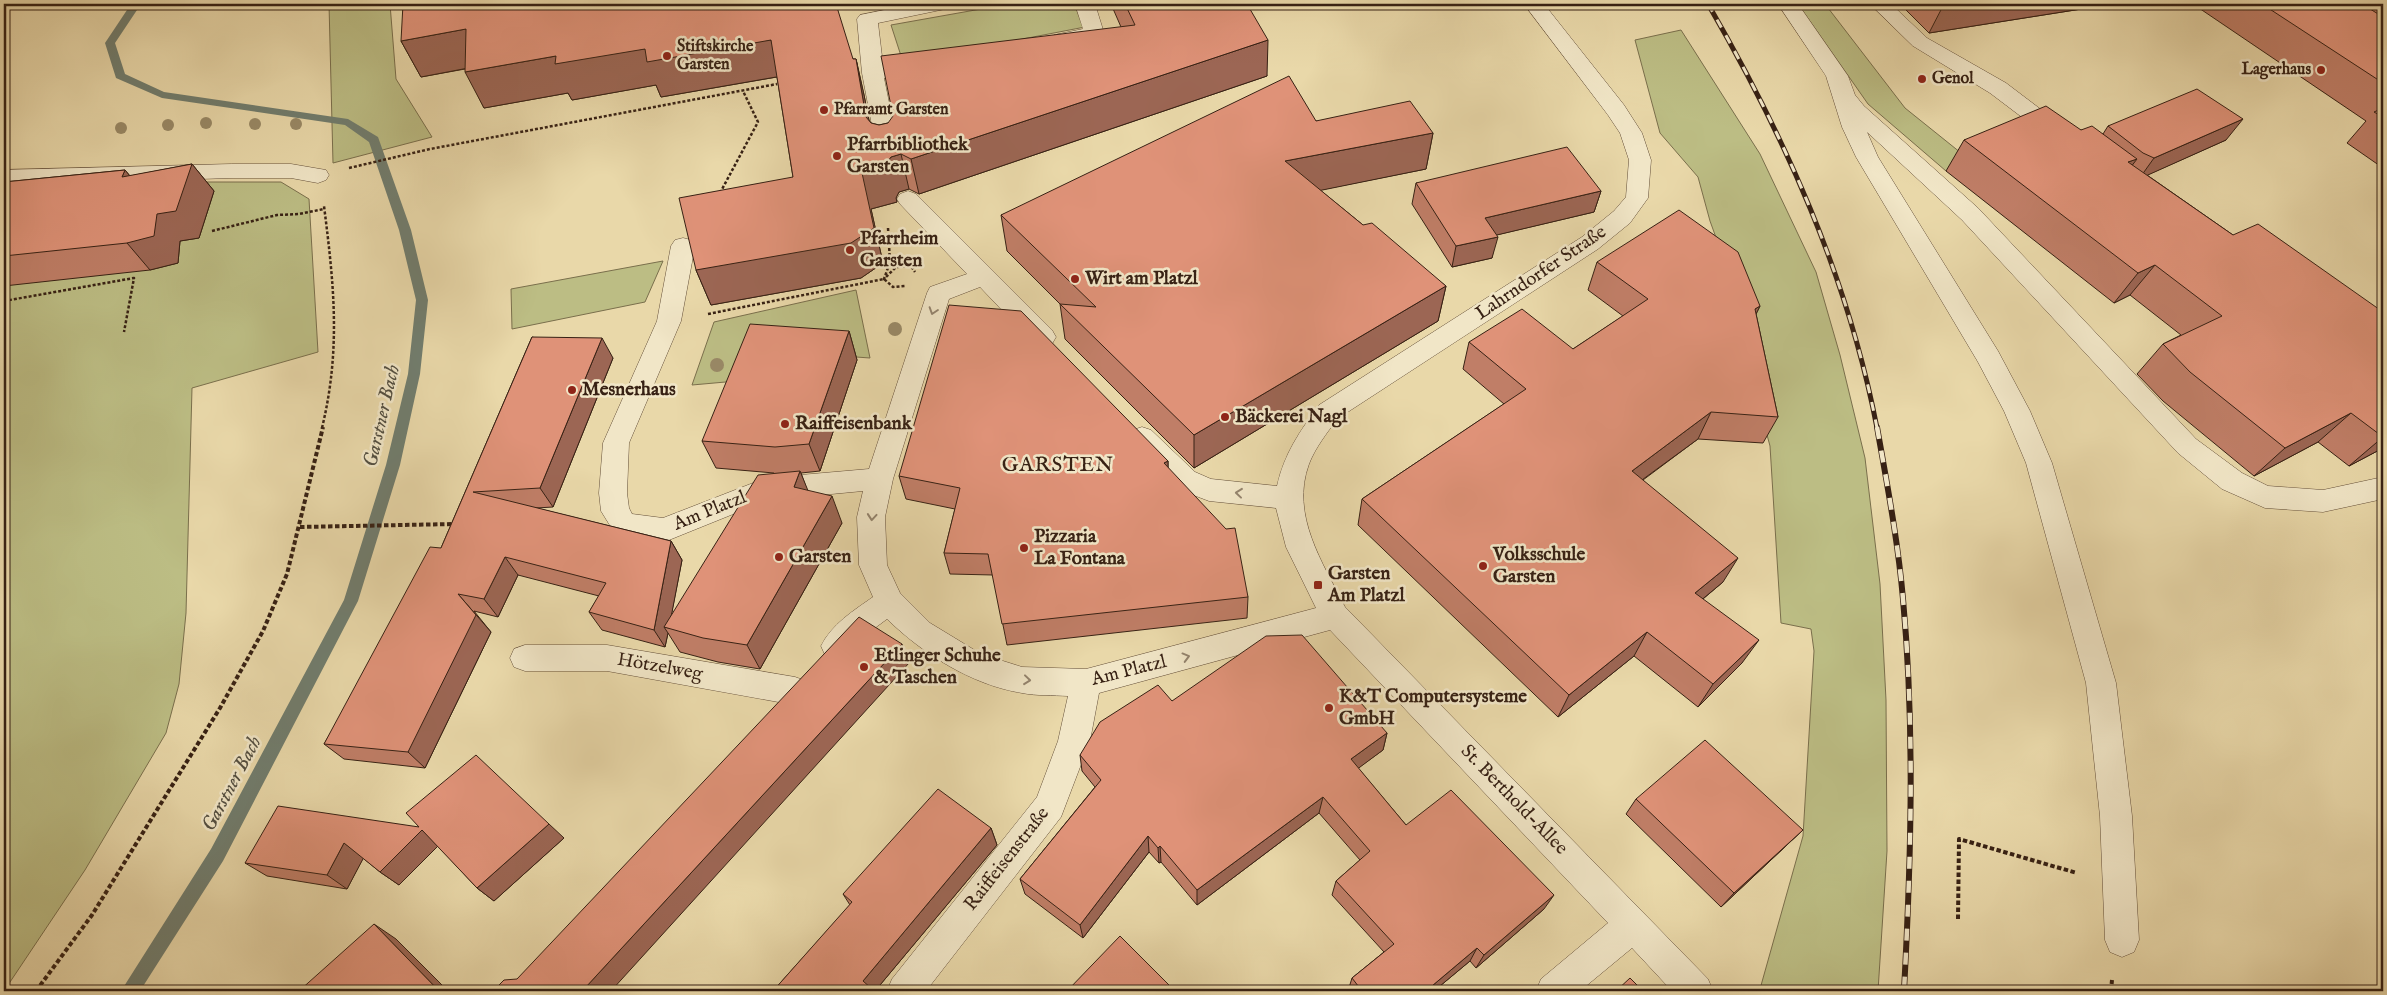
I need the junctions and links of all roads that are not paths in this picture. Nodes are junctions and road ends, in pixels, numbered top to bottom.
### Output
1 (943, 4) edge
2 (1085, 4) edge
3 (1534, 4) edge
4 (1788, 4) edge
5 (1880, 4) edge
6 (1046, 42) edge
7 (940, 61) edge
8 (873, 74) junction
9 (1845, 96) junction
10 (2074, 146) edge
11 (888, 152) edge
12 (318, 175) road end
13 (4, 178) edge
14 (908, 199) road end
15 (683, 246) edge
16 (984, 277) junction
17 (1060, 354) edge
18 (1123, 417) edge
19 (879, 479) junction
20 (2383, 488) edge
21 (1288, 498) junction
22 (889, 601) junction
23 (1335, 616) junction
24 (525, 658) dead end
25 (809, 675) junction
26 (1086, 683) junction
27 (768, 719) edge
28 (1633, 925) junction
29 (2122, 940) dead end
30 (904, 991) edge
31 (1553, 991) edge
32 (1696, 991) edge

1 - 8 street
2 - 6 street
3 - 21 street, Lahrndorfer Straße
4 - 9 street
5 - 10 street
7 - 8 street
8 - 11 street
9 - 20 street
9 - 29 street
12 - 13 street
14 - 16 street
15 - 19 street, Am Platzl
16 - 17 street
16 -> 19 street, Am Platzl
21 -> 18 street
19 -> 22 street, Am Platzl
21 - 23 street, St. Berthold-Allee
22 - 25 street
22 -> 26 street, Am Platzl
26 -> 23 street, Am Platzl
23 - 28 street, St. Berthold-Allee
24 - 25 street, Hötzelweg
25 - 27 street
26 - 30 street, Raiffeisenstraße
28 - 31 street
28 - 32 street, St. Berthold-Allee

